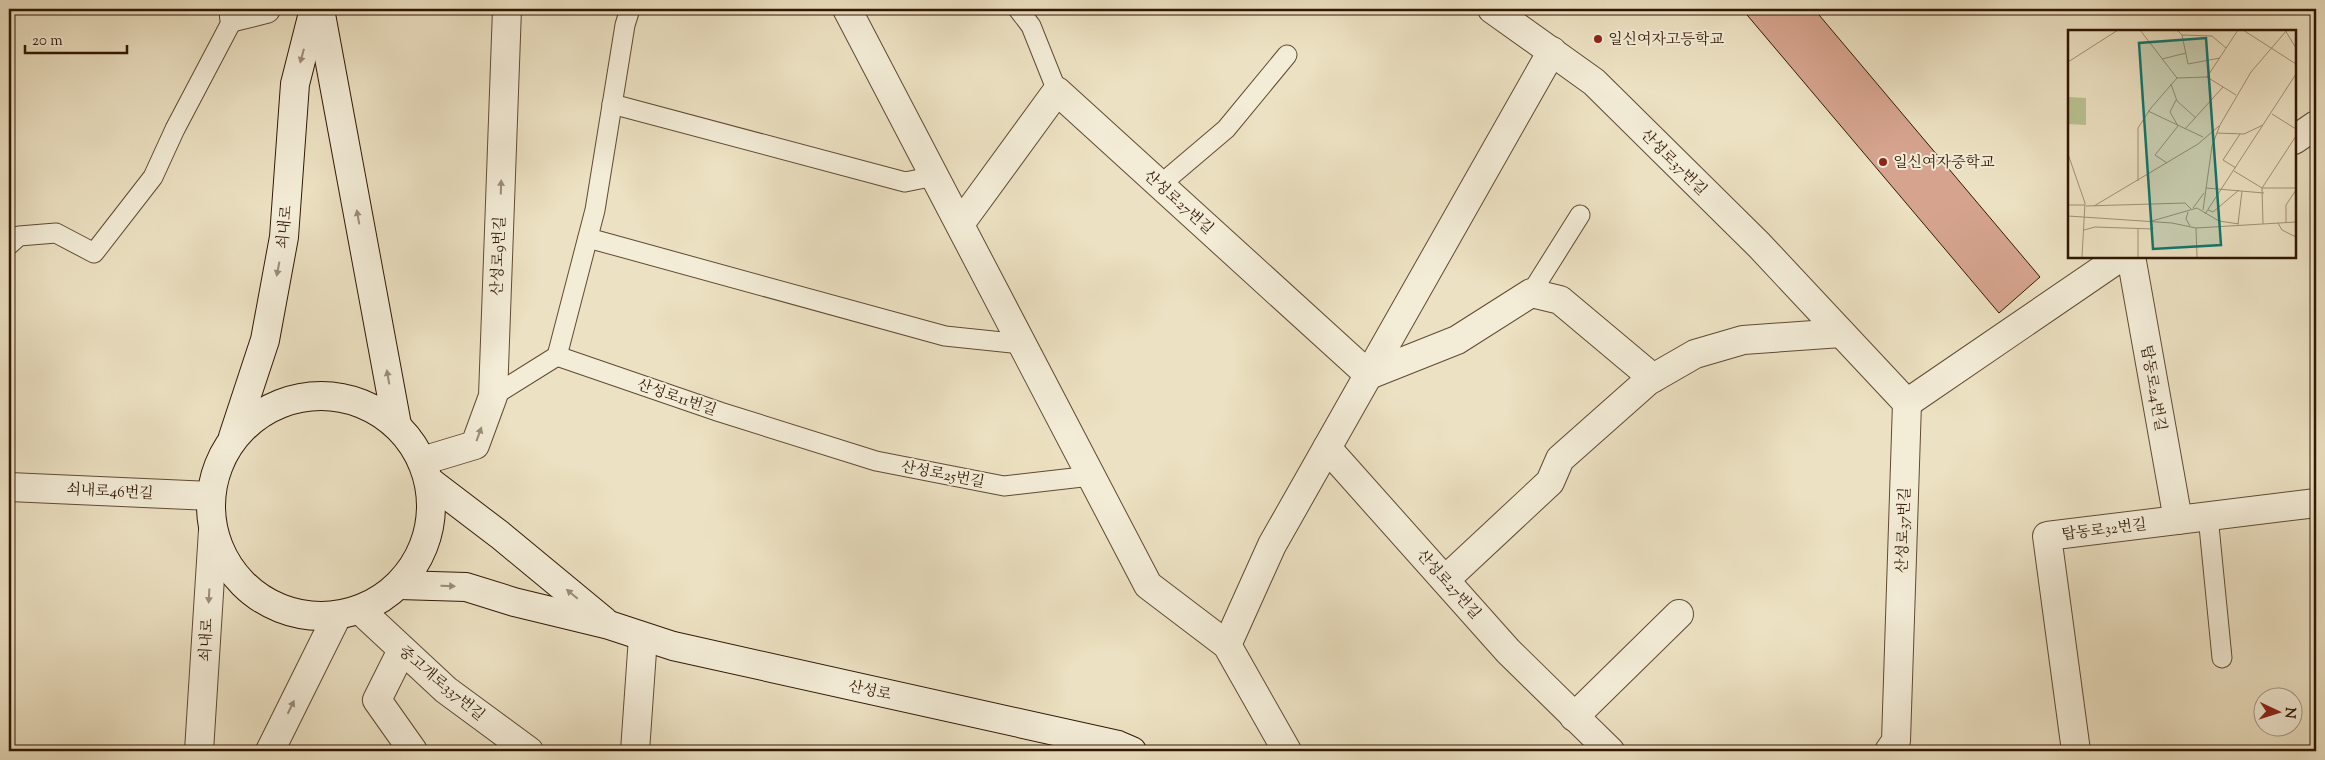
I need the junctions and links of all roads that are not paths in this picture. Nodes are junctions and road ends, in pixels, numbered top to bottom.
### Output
1 (266, 9) edge
2 (314, 9) edge
3 (320, 9) edge
4 (507, 9) edge
5 (630, 9) edge
6 (847, 9) edge
7 (1018, 9) edge
8 (1492, 9) edge
9 (234, 13) edge
10 (1552, 51) junction
11 (1287, 55) dead end
12 (1057, 91) junction
13 (612, 104) junction
14 (2316, 125) edge
15 (2295, 139) edge
16 (935, 176) junction
17 (1160, 185) junction
18 (1580, 215) dead end
19 (960, 224) junction
20 (588, 238) junction
21 (14, 240) edge
22 (2119, 258) edge
23 (2131, 258) edge
24 (1531, 292) junction
25 (1841, 332) junction
26 (1022, 344) junction
27 (557, 356) junction
28 (1369, 375) junction
29 (1653, 378) junction
30 (493, 396) junction
31 (1907, 403) junction
32 (396, 425) junction
33 (797, 437) joint
34 (232, 441) junction
35 (1327, 448) junction
36 (426, 471) junction
37 (1091, 476) junction
38 (9, 487) edge
39 (211, 496) junction
40 (2316, 503) edge
41 (2208, 516) junction
42 (2178, 520) junction
43 (213, 530) junction
44 (1445, 580) junction
45 (399, 585) junction
46 (348, 613) junction
47 (1679, 614) dead end
48 (609, 625) junction
49 (643, 637) junction
50 (1227, 645) junction
51 (402, 650) junction
52 (2222, 658) dead end
53 (1574, 716) junction
54 (1898, 748) edge
55 (199, 751) edge
56 (270, 751) edge
57 (413, 751) edge
58 (529, 751) edge
59 (635, 751) edge
60 (1132, 751) edge
61 (1287, 751) edge
62 (1610, 751) edge
63 (2076, 751) edge

1 - 9 street
2 -> 34 street, 쇠내로
32 -> 3 street
30 -> 4 street, 산성로9번길
5 - 13 lane
6 - 16 street
7 - 12 lane, 산성로27번길
8 - 10 street, 산성로37번길
9 - 21 lane
10 - 25 street, 산성로37번길
10 - 28 street
11 - 17 lane
12 - 17 street, 산성로27번길
12 - 19 street
13 - 16 lane
13 - 20 lane
14 - 15 street
16 - 19 street
17 - 28 street, 산성로27번길
18 - 24 lane
19 - 26 street
20 - 26 lane
20 - 27 lane
22 - 31 street
23 - 42 street, 탑동로24번길
24 - 28 street
24 - 29 street
25 - 29 street
25 - 31 street, 산성로37번길
26 - 37 street
27 - 30 lane
27 - 33 lane, 산성로11번길
28 - 35 street
29 - 44 street
36 -> 30 street, 산성로9번길
31 - 54 street, 산성로37번길
32 - 34 street
32 - 36 street
33 - 37 lane, 산성로25번길
34 - 39 street
35 - 44 street, 산성로27번길
35 - 50 street
36 - 45 street
48 -> 36 street
37 - 50 street
38 - 39 street, 쇠내로46번길
39 - 43 street
40 - 41 street, 탑동로32번길
41 - 42 street, 탑동로32번길
41 - 52 lane
42 - 63 street, 탑동로32번길
43 - 46 street
43 -> 55 street, 쇠내로
44 - 53 street, 산성로27번길
45 - 46 street
45 -> 48 street
46 - 51 street, 중고개로337번길
56 -> 46 street
47 - 53 street
48 - 49 street, 산성로
49 - 59 street
49 - 60 street, 산성로
50 - 61 street
51 - 57 street
51 - 58 street, 중고개로337번길
53 - 62 street

